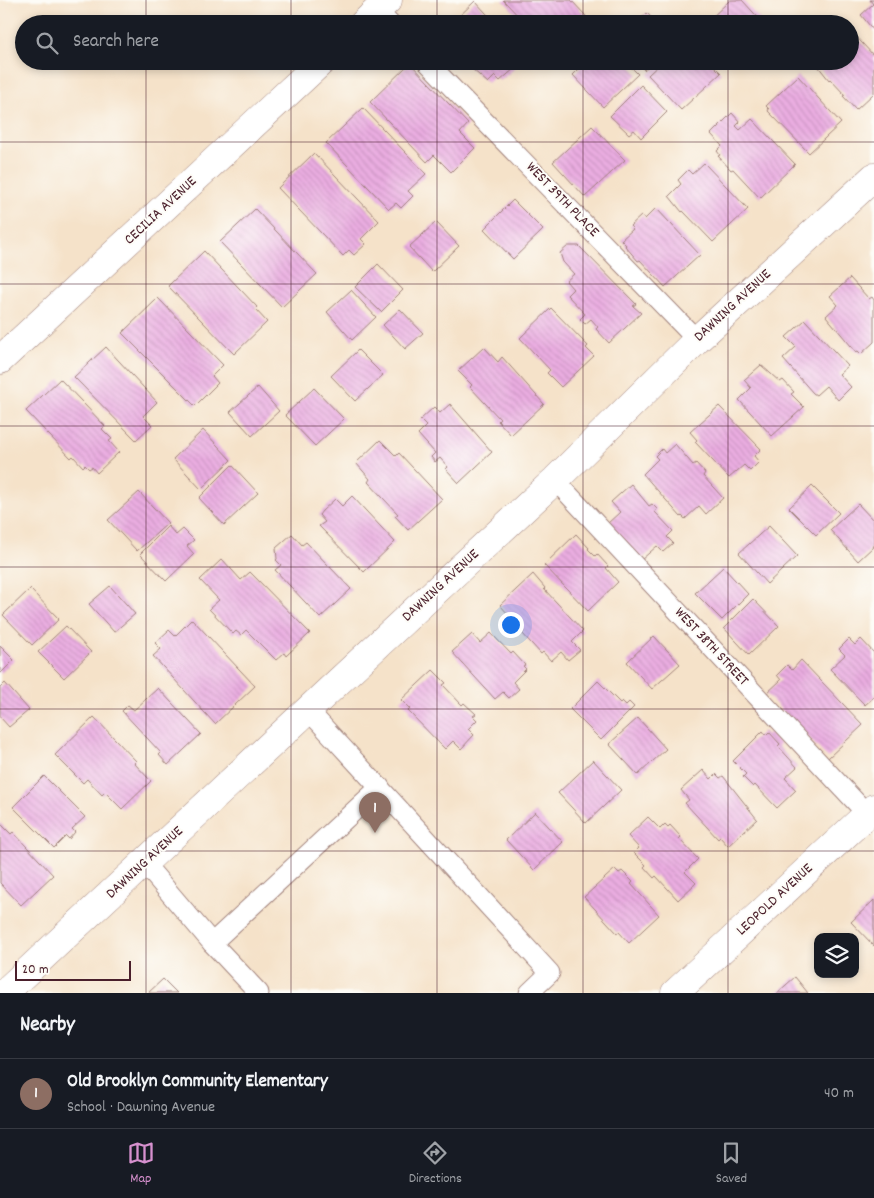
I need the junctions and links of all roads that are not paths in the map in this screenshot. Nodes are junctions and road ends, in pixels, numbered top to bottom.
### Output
1 (312, 70) edge
2 (435, 70) edge
3 (874, 176) edge
4 (697, 340) junction
5 (0, 360) edge
6 (556, 480) junction
7 (308, 710) junction
8 (380, 787) junction
9 (870, 811) edge
10 (144, 863) junction
11 (212, 943) junction
12 (4, 993) edge
13 (259, 993) edge
14 (529, 993) edge
15 (675, 993) edge

1 - 5 street, CECILIA AVENUE
2 - 4 lane, WEST 39TH PLACE
3 - 4 street, DAWNING AVENUE
4 - 6 street, DAWNING AVENUE
6 - 7 street, DAWNING AVENUE
6 - 9 lane, WEST 38TH STREET
7 - 8 lane
7 - 10 street, DAWNING AVENUE
8 - 11 lane
8 - 14 lane
9 - 15 street, LEOPOLD AVENUE
10 - 11 lane
10 - 12 street, DAWNING AVENUE
11 - 13 lane

